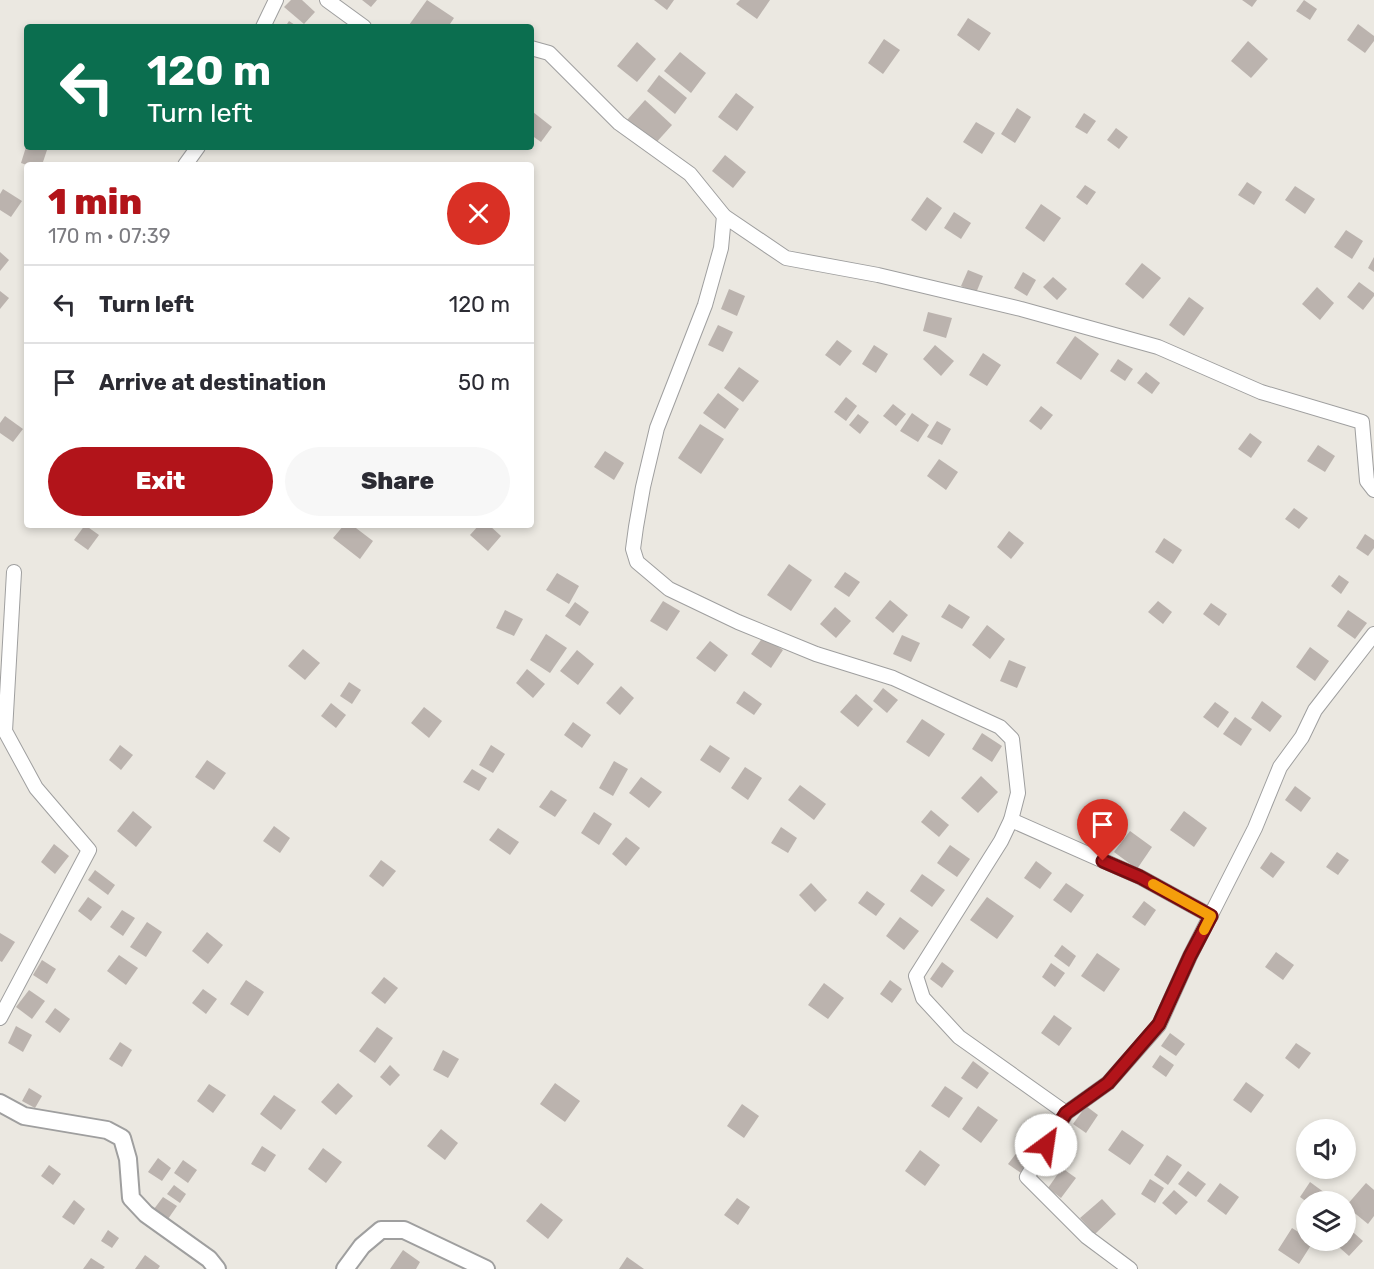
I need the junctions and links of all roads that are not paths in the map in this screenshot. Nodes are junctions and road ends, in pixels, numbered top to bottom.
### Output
1 (276, 0) edge
2 (327, 0) edge
3 (264, 24) edge
4 (360, 24) edge
5 (534, 49) edge
6 (724, 216) junction
7 (1374, 490) edge
8 (14, 572) dead end
9 (1374, 634) edge
10 (1011, 820) junction
11 (1211, 916) junction
12 (0, 1018) edge
13 (0, 1103) edge
14 (1066, 1113) junction
15 (217, 1269) edge
16 (345, 1269) edge
17 (486, 1269) edge
18 (1130, 1269) edge

1 - 3 street
2 - 4 street
5 - 6 street
6 - 7 street
6 - 10 street
8 - 12 street
9 - 11 street
10 - 11 street
10 - 14 street
11 - 14 street
13 - 15 street
14 - 18 street
16 - 17 street

